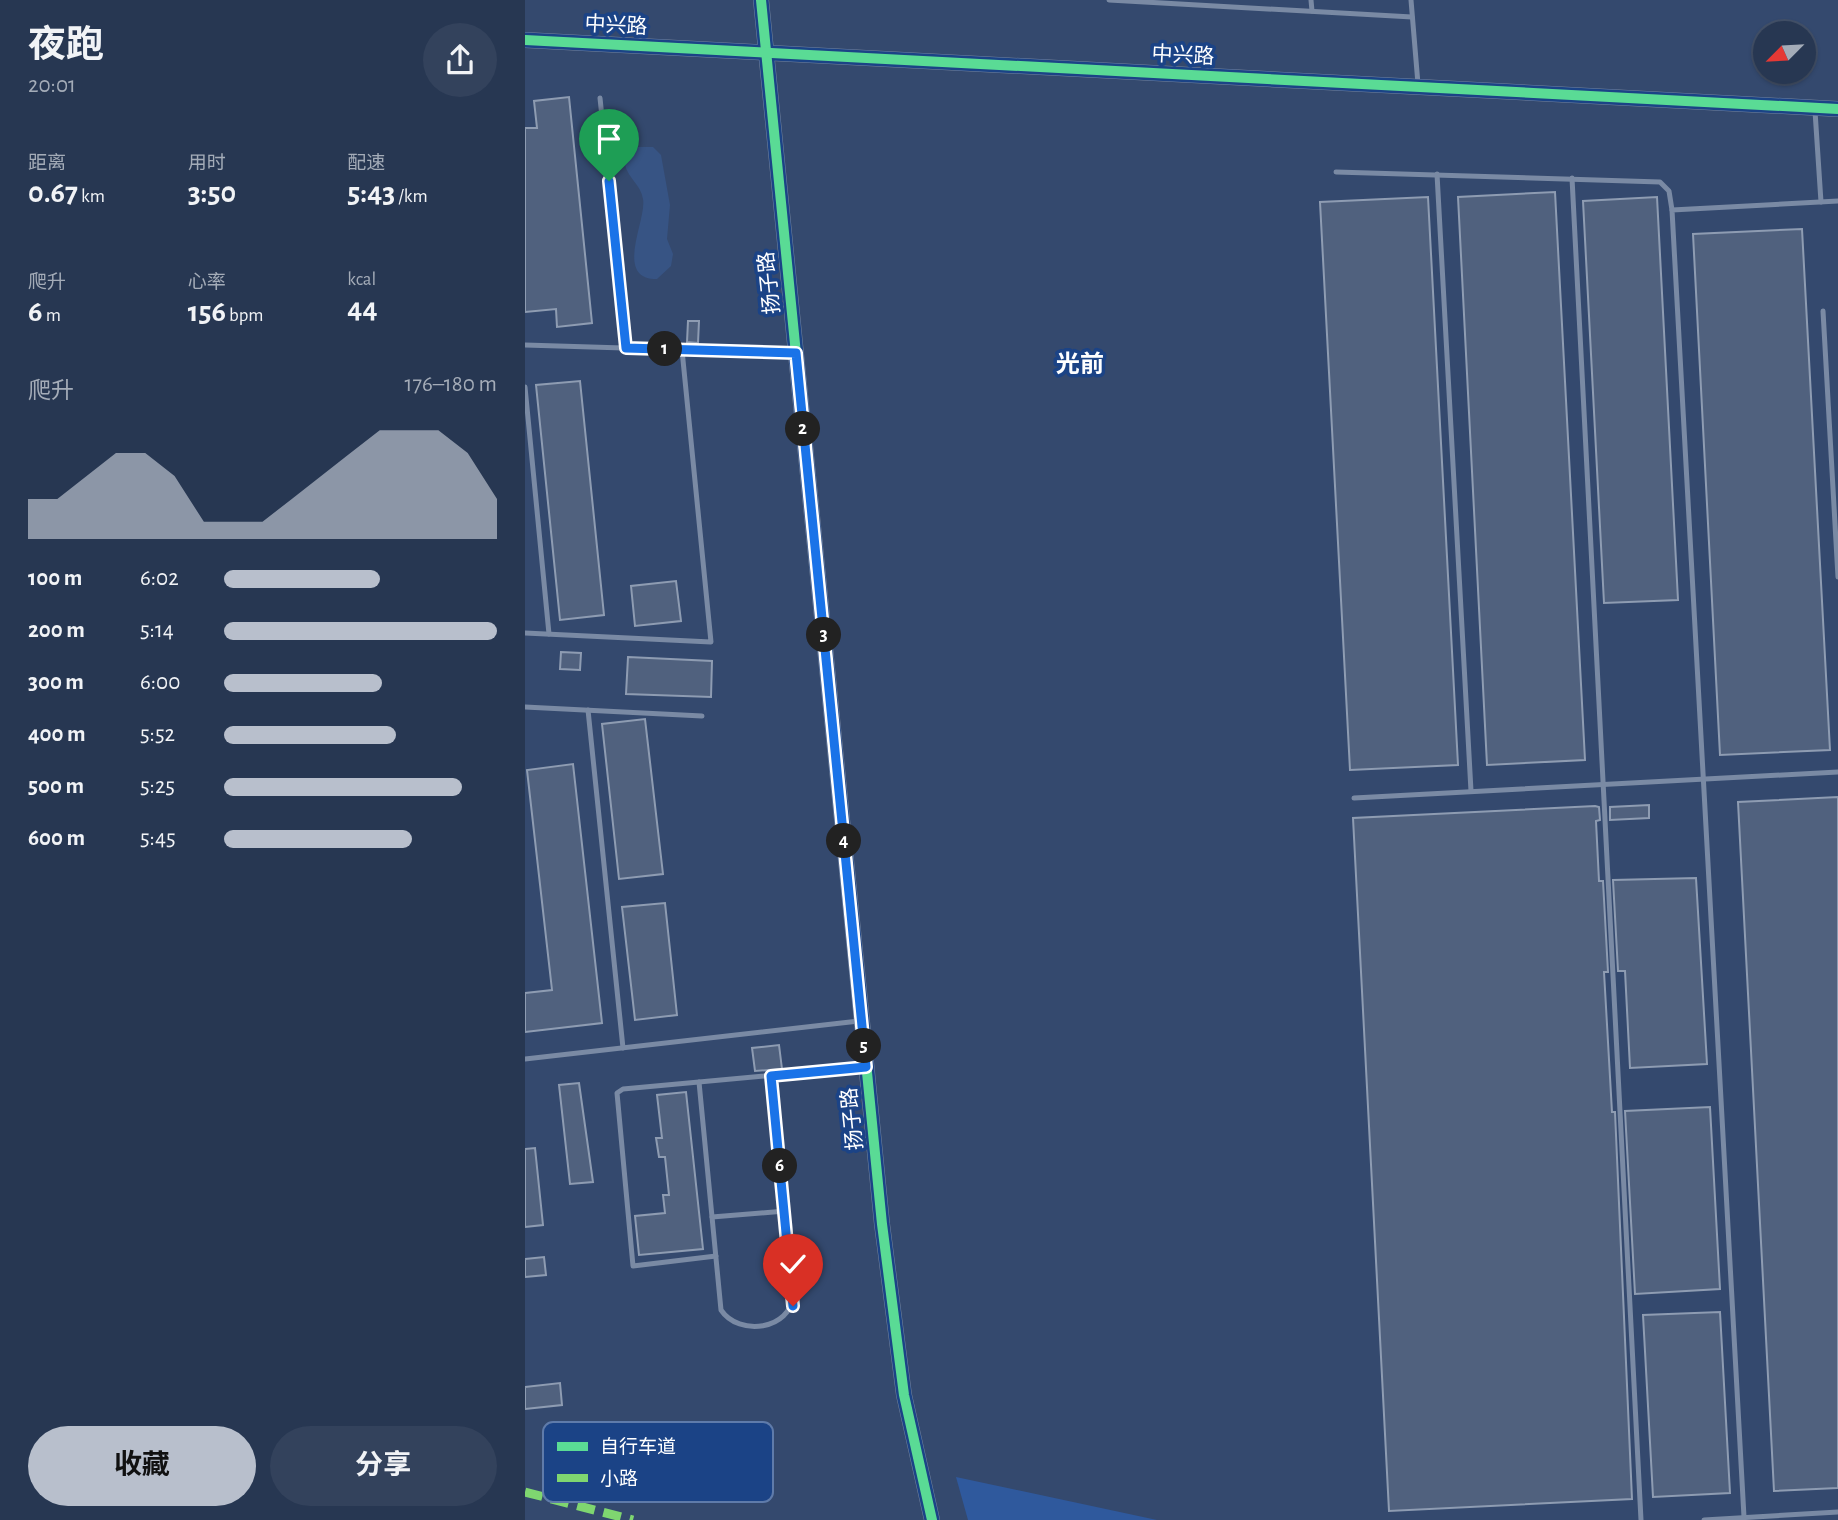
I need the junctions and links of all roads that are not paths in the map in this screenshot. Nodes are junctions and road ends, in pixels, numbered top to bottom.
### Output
1 (761, 0) edge
2 (1109, 0) edge
3 (1311, 0) edge
4 (1411, 0) edge
5 (1201, 3) edge
6 (1312, 11) junction
7 (1412, 17) junction
8 (525, 40) edge
9 (766, 52) junction
10 (1419, 87) junction
11 (600, 98) dead end
12 (1814, 108) junction
13 (1838, 109) edge
14 (1336, 172) dead end
15 (1437, 174) junction
16 (1572, 178) junction
17 (1838, 201) edge
18 (1821, 202) junction
19 (1672, 210) junction
20 (1823, 311) dead end
21 (525, 345) edge
22 (626, 348) junction
23 (682, 350) junction
24 (796, 353) junction
25 (525, 387) edge
26 (1838, 577) edge
27 (525, 633) edge
28 (549, 634) junction
29 (525, 707) edge
30 (588, 710) junction
31 (702, 716) dead end
32 (1838, 772) edge
33 (1703, 779) junction
34 (1603, 784) junction
35 (1471, 791) junction
36 (1354, 798) dead end
37 (862, 1021) junction
38 (623, 1048) junction
39 (525, 1059) edge
40 (866, 1067) junction
41 (771, 1076) junction
42 (699, 1082) junction
43 (785, 1211) junction
44 (712, 1217) junction
45 (716, 1256) junction
46 (1838, 1512) edge
47 (1744, 1517) junction
48 (932, 1520) edge
49 (1640, 1520) edge
50 (1704, 1520) edge

1 - 9 street, 扬子路
2 - 5 lane
3 - 6 lane
4 - 7 lane
5 - 6 lane
6 - 7 lane
7 - 10 lane
8 - 9 street, 中兴路
9 - 10 street, 中兴路
9 - 24 street, 扬子路
10 - 12 street, 中兴路
11 - 22 lane
12 - 13 street, 中兴路
12 - 18 lane
14 - 15 lane
15 - 16 lane
15 - 35 lane
16 - 19 lane
16 - 34 lane
17 - 18 lane
18 - 19 lane
19 - 33 lane
20 - 26 lane
21 - 22 lane
22 - 23 lane
23 - 24 lane
23 - 28 lane
24 - 37 street, 扬子路
25 - 28 lane
27 - 28 lane
29 - 30 lane
30 - 31 lane
30 - 38 lane
32 - 33 lane
33 - 34 lane
33 - 47 lane
34 - 35 lane
34 - 49 lane
35 - 36 lane
37 - 38 lane
37 - 40 street, 扬子路
38 - 39 lane
40 - 41 lane
40 - 48 street, 扬子路
41 - 42 lane
41 - 43 lane
42 - 44 lane
42 - 45 lane
43 - 44 lane
43 - 45 lane
44 - 45 lane
46 - 47 lane
47 - 50 lane

